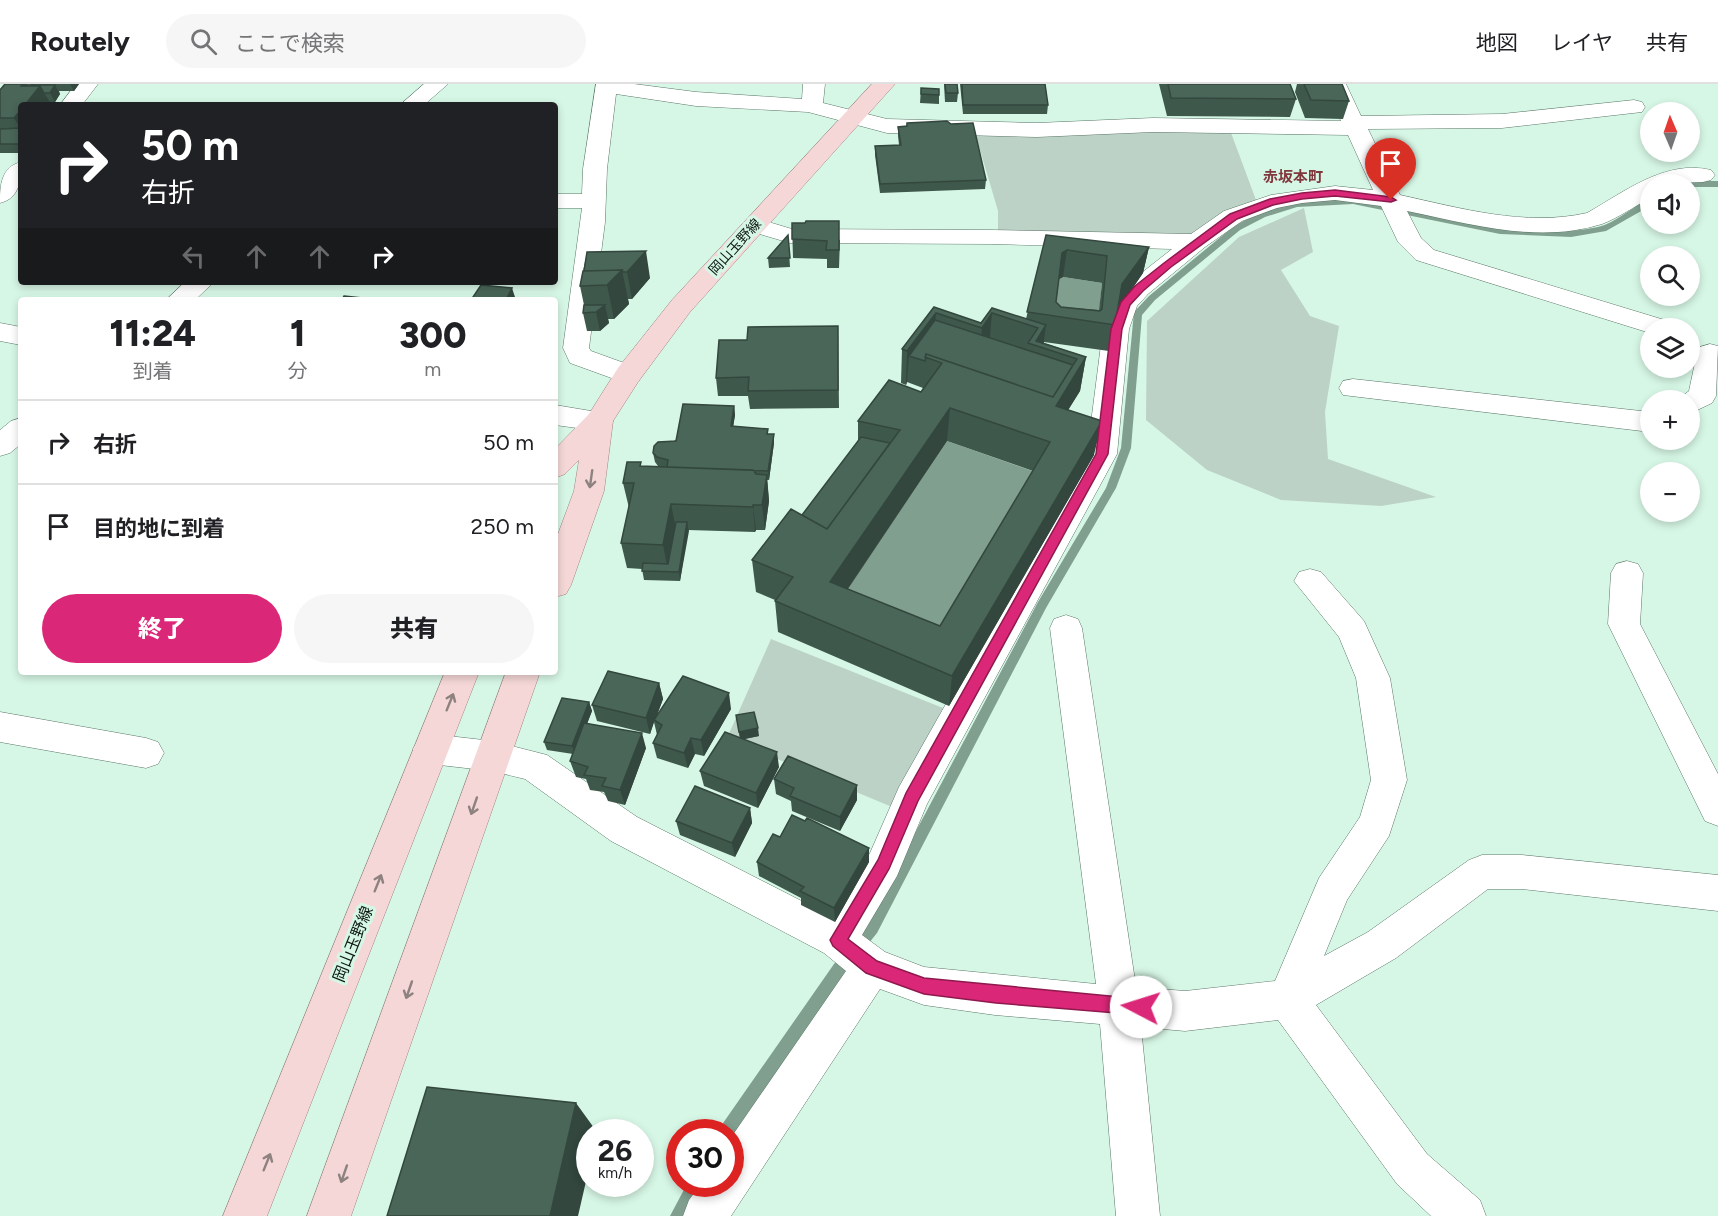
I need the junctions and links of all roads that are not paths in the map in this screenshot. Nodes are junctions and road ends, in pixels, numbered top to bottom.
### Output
1 (87, 84) edge
2 (436, 84) edge
3 (884, 84) edge
4 (1335, 84) edge
5 (1619, 84) edge
6 (608, 85) edge
7 (813, 95) edge
8 (74, 102) edge
9 (415, 102) edge
10 (1640, 106) edge
11 (1640, 110) edge
12 (852, 118) junction
13 (1354, 125) junction
14 (1695, 162) edge
15 (1710, 175) edge
16 (1640, 193) edge
17 (558, 201) edge
18 (594, 201) junction
19 (1394, 206) junction
20 (755, 225) junction
21 (1196, 242) junction
22 (197, 285) edge
23 (183, 297) edge
24 (1640, 321) edge
25 (0, 332) edge
26 (18, 335) edge
27 (1709, 353) edge
28 (628, 375) junction
29 (1353, 388) dead end
30 (1700, 397) edge
31 (558, 415) edge
32 (599, 421) junction
33 (1640, 421) edge
34 (558, 464) edge
35 (1627, 573) dead end
36 (558, 577) edge
37 (1310, 581) dead end
38 (1066, 628) dead end
39 (461, 675) edge
40 (522, 675) edge
41 (0, 727) edge
42 (431, 749) junction
43 (146, 753) dead end
44 (492, 756) junction
45 (1718, 810) edge
46 (1718, 893) edge
47 (852, 952) junction
48 (1287, 999) junction
49 (1119, 1005) junction
50 (744, 1152) edge
51 (718, 1197) edge
52 (245, 1216) edge
53 (329, 1216) edge
54 (705, 1216) edge
55 (1138, 1216) edge
56 (1464, 1216) edge

1 - 8 street
2 - 9 street
3 - 12 main road, 岡山玉野線
4 - 13 street
5 - 10 street
6 - 7 street
6 - 18 street
7 - 12 street
11 - 13 street
12 - 13 street
12 - 20 main road, 岡山玉野線
13 - 19 street
14 - 15 street
16 - 19 street
17 - 18 street
18 - 28 street
19 - 21 street
19 - 24 street
20 - 21 street
20 - 28 main road, 岡山玉野線
21 - 47 street
22 - 23 street
25 - 26 street
27 - 30 street
28 - 32 main road, 岡山玉野線
29 - 33 street
31 - 32 street
32 - 34 main road, 岡山玉野線
32 -> 36 main road, 岡山玉野線
35 - 45 street
37 - 48 street
38 - 49 street
42 -> 39 main road, 岡山玉野線
40 - 44 main road
41 - 43 street
42 - 44 street
52 -> 42 main road, 岡山玉野線
44 - 47 street
44 -> 53 main road
46 - 48 street
47 - 49 street
47 - 50 street
48 - 49 street
48 - 56 street
49 - 55 street
51 - 54 street

